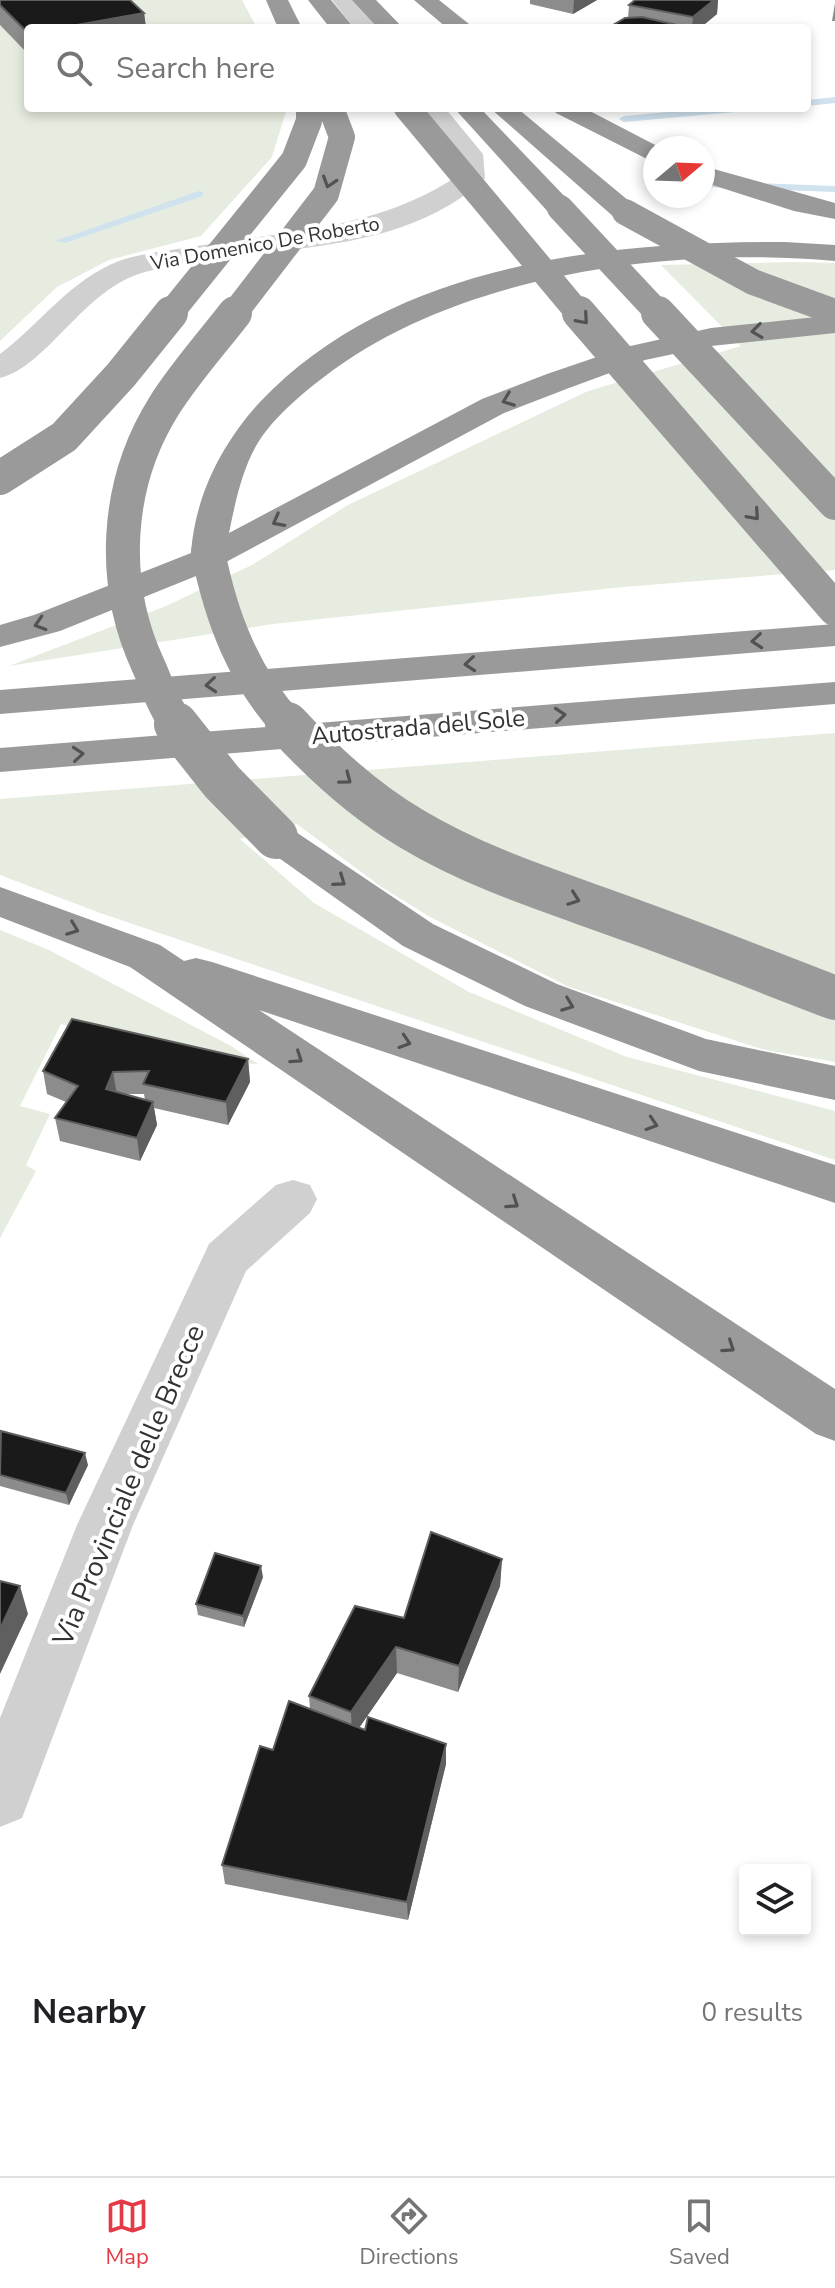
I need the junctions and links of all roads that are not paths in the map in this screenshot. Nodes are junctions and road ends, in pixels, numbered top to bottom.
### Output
1 (277, 0) edge
2 (319, 0) edge
3 (343, 0) edge
4 (363, 0) edge
5 (425, 0) edge
6 (288, 24) edge
7 (339, 24) edge
8 (379, 24) edge
9 (382, 24) edge
10 (457, 24) edge
11 (309, 112) edge
12 (333, 112) edge
13 (410, 112) edge
14 (435, 112) edge
15 (470, 112) edge
16 (507, 112) edge
17 (573, 112) edge
18 (643, 149) edge
19 (715, 178) edge
20 (835, 211) edge
21 (835, 253) edge
22 (835, 312) edge
23 (835, 324) edge
24 (0, 369) edge
25 (0, 478) edge
26 (835, 503) edge
27 (835, 609) edge
28 (835, 635) edge
29 (0, 636) edge
30 (835, 693) edge
31 (0, 702) edge
32 (0, 760) edge
33 (0, 901) edge
34 (145, 956) junction
35 (835, 998) edge
36 (835, 1083) edge
37 (835, 1184) edge
38 (293, 1199) dead end
39 (835, 1418) edge
40 (0, 1796) edge

1 - 6 highway
2 - 7 highway
3 - 8 street
4 - 9 highway
5 - 10 highway
11 - 25 highway, bridge
12 -> 36 highway, bridge
13 -> 27 highway, bridge
14 - 24 street, Via Domenico De Roberto
15 - 26 highway, bridge
16 - 22 highway, bridge
17 - 18 highway
19 - 20 highway
21 -> 35 highway, bridge
23 -> 29 highway
28 -> 31 highway
32 -> 30 highway, Autostrada del Sole
33 -> 34 highway
34 -> 37 highway
34 -> 39 highway
38 - 40 street, Via Provinciale delle Brecce

